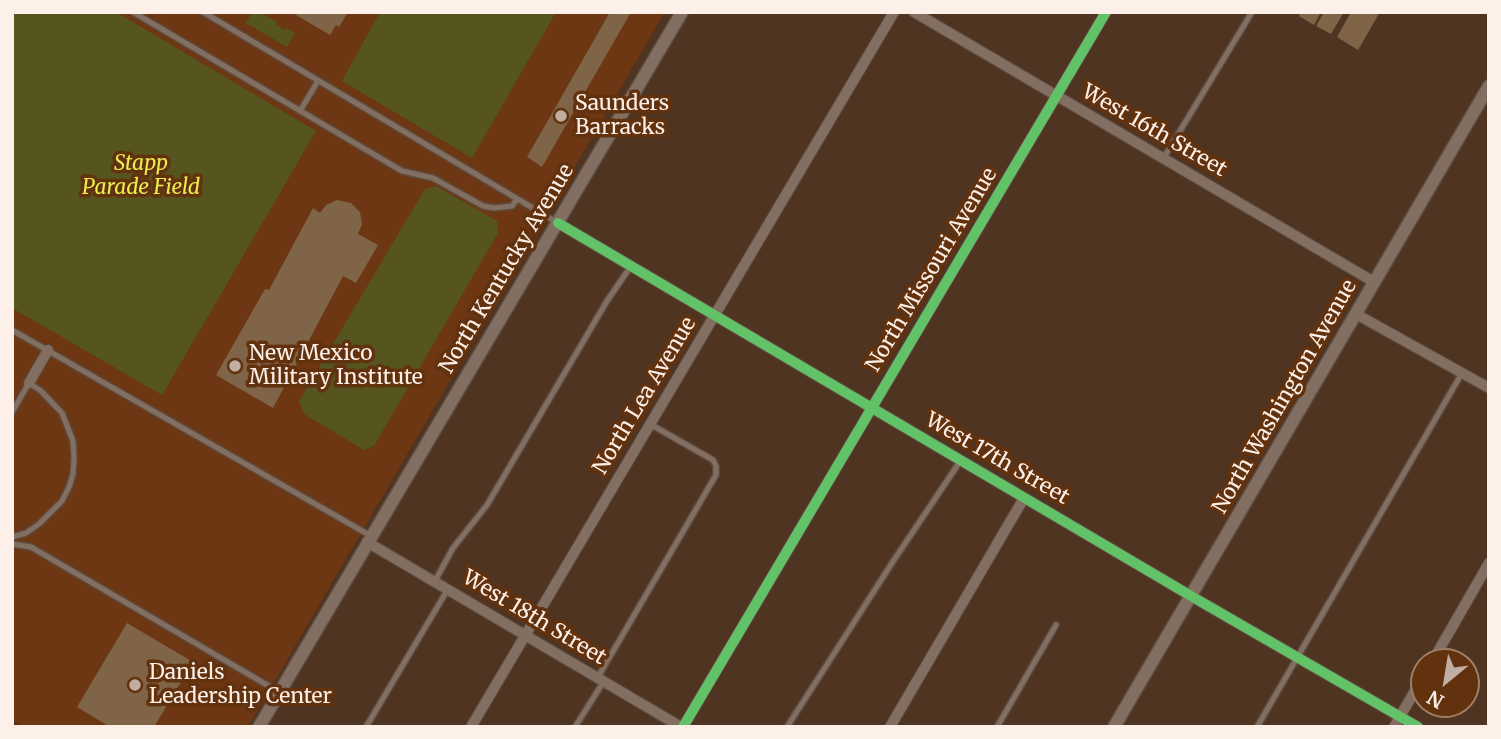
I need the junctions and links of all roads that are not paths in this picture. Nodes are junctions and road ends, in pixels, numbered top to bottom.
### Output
1 (133, 12) edge
2 (203, 12) edge
3 (682, 12) edge
4 (894, 12) edge
5 (914, 12) edge
6 (1106, 12) edge
7 (1252, 12) edge
8 (318, 80) junction
9 (1489, 86) edge
10 (1057, 96) junction
11 (300, 111) junction
12 (1163, 159) junction
13 (517, 199) junction
14 (558, 223) junction
15 (631, 266) junction
16 (1374, 282) junction
17 (1356, 314) junction
18 (715, 315) junction
19 (12, 330) edge
20 (48, 350) junction
21 (1462, 373) junction
22 (29, 383) junction
23 (1489, 388) edge
24 (873, 409) junction
25 (12, 412) edge
26 (650, 424) junction
27 (961, 460) junction
28 (1024, 498) junction
29 (26, 533) junction
30 (12, 537) edge
31 (369, 539) junction
32 (12, 544) edge
33 (31, 547) junction
34 (1489, 563) edge
35 (435, 581) junction
36 (449, 589) junction
37 (1191, 596) junction
38 (1056, 625) dead end
39 (525, 635) junction
40 (1440, 648) edge
41 (1298, 657) junction
42 (601, 679) junction
43 (279, 692) junction
44 (1410, 699) edge
45 (1400, 716) junction
46 (259, 727) edge
47 (366, 727) edge
48 (471, 727) edge
49 (575, 727) edge
50 (682, 727) edge
51 (787, 727) edge
52 (890, 727) edge
53 (997, 727) edge
54 (1114, 727) edge
55 (1257, 727) edge
56 (1395, 727) edge
57 (1418, 727) edge

1 - 11 lane
2 - 8 lane
3 - 14 street, North Kentucky Avenue
4 - 18 street, North Lea Avenue
5 - 10 street, West 16th Street
6 - 10 street, North Missouri Avenue
7 - 12 lane
8 - 11 lane
8 - 13 lane
9 - 16 street, North Washington Avenue
10 - 12 street, West 16th Street
10 - 24 street, North Missouri Avenue
11 - 13 lane
12 - 16 street, West 16th Street
13 - 14 lane
14 - 15 street, West 17th Street
14 - 31 street, North Kentucky Avenue
15 - 18 street, West 17th Street
15 - 35 lane
16 - 17 street, North Washington Avenue
17 - 21 street
17 - 37 street, North Washington Avenue
18 - 24 street, West 17th Street
18 - 26 street, North Lea Avenue
19 - 20 lane
20 - 22 street
20 - 31 lane
21 - 23 street
21 - 41 lane
22 - 25 lane
22 - 29 lane
24 - 27 street, West 17th Street
24 - 50 street, North Missouri Avenue
26 - 39 street, North Lea Avenue
26 - 42 lane
27 - 28 street, West 17th Street
27 - 51 lane
28 - 37 street, West 17th Street
28 - 52 street
29 - 30 lane
29 - 33 lane
31 - 35 street, West 18th Street
31 - 43 street, North Kentucky Avenue
32 - 33 lane
33 - 43 lane
34 - 40 street
35 - 36 street, West 18th Street
36 - 39 street, West 18th Street
36 - 47 lane
37 - 41 street, West 17th Street
37 - 54 street, North Washington Avenue
38 - 53 lane
39 - 42 street, West 18th Street
39 - 48 street, North Lea Avenue
41 - 45 street, West 17th Street
41 - 55 lane
42 - 49 lane
42 - 50 street, West 18th Street
43 - 46 street, North Kentucky Avenue
44 - 45 street
45 - 56 street
45 - 57 street, West 17th Street

